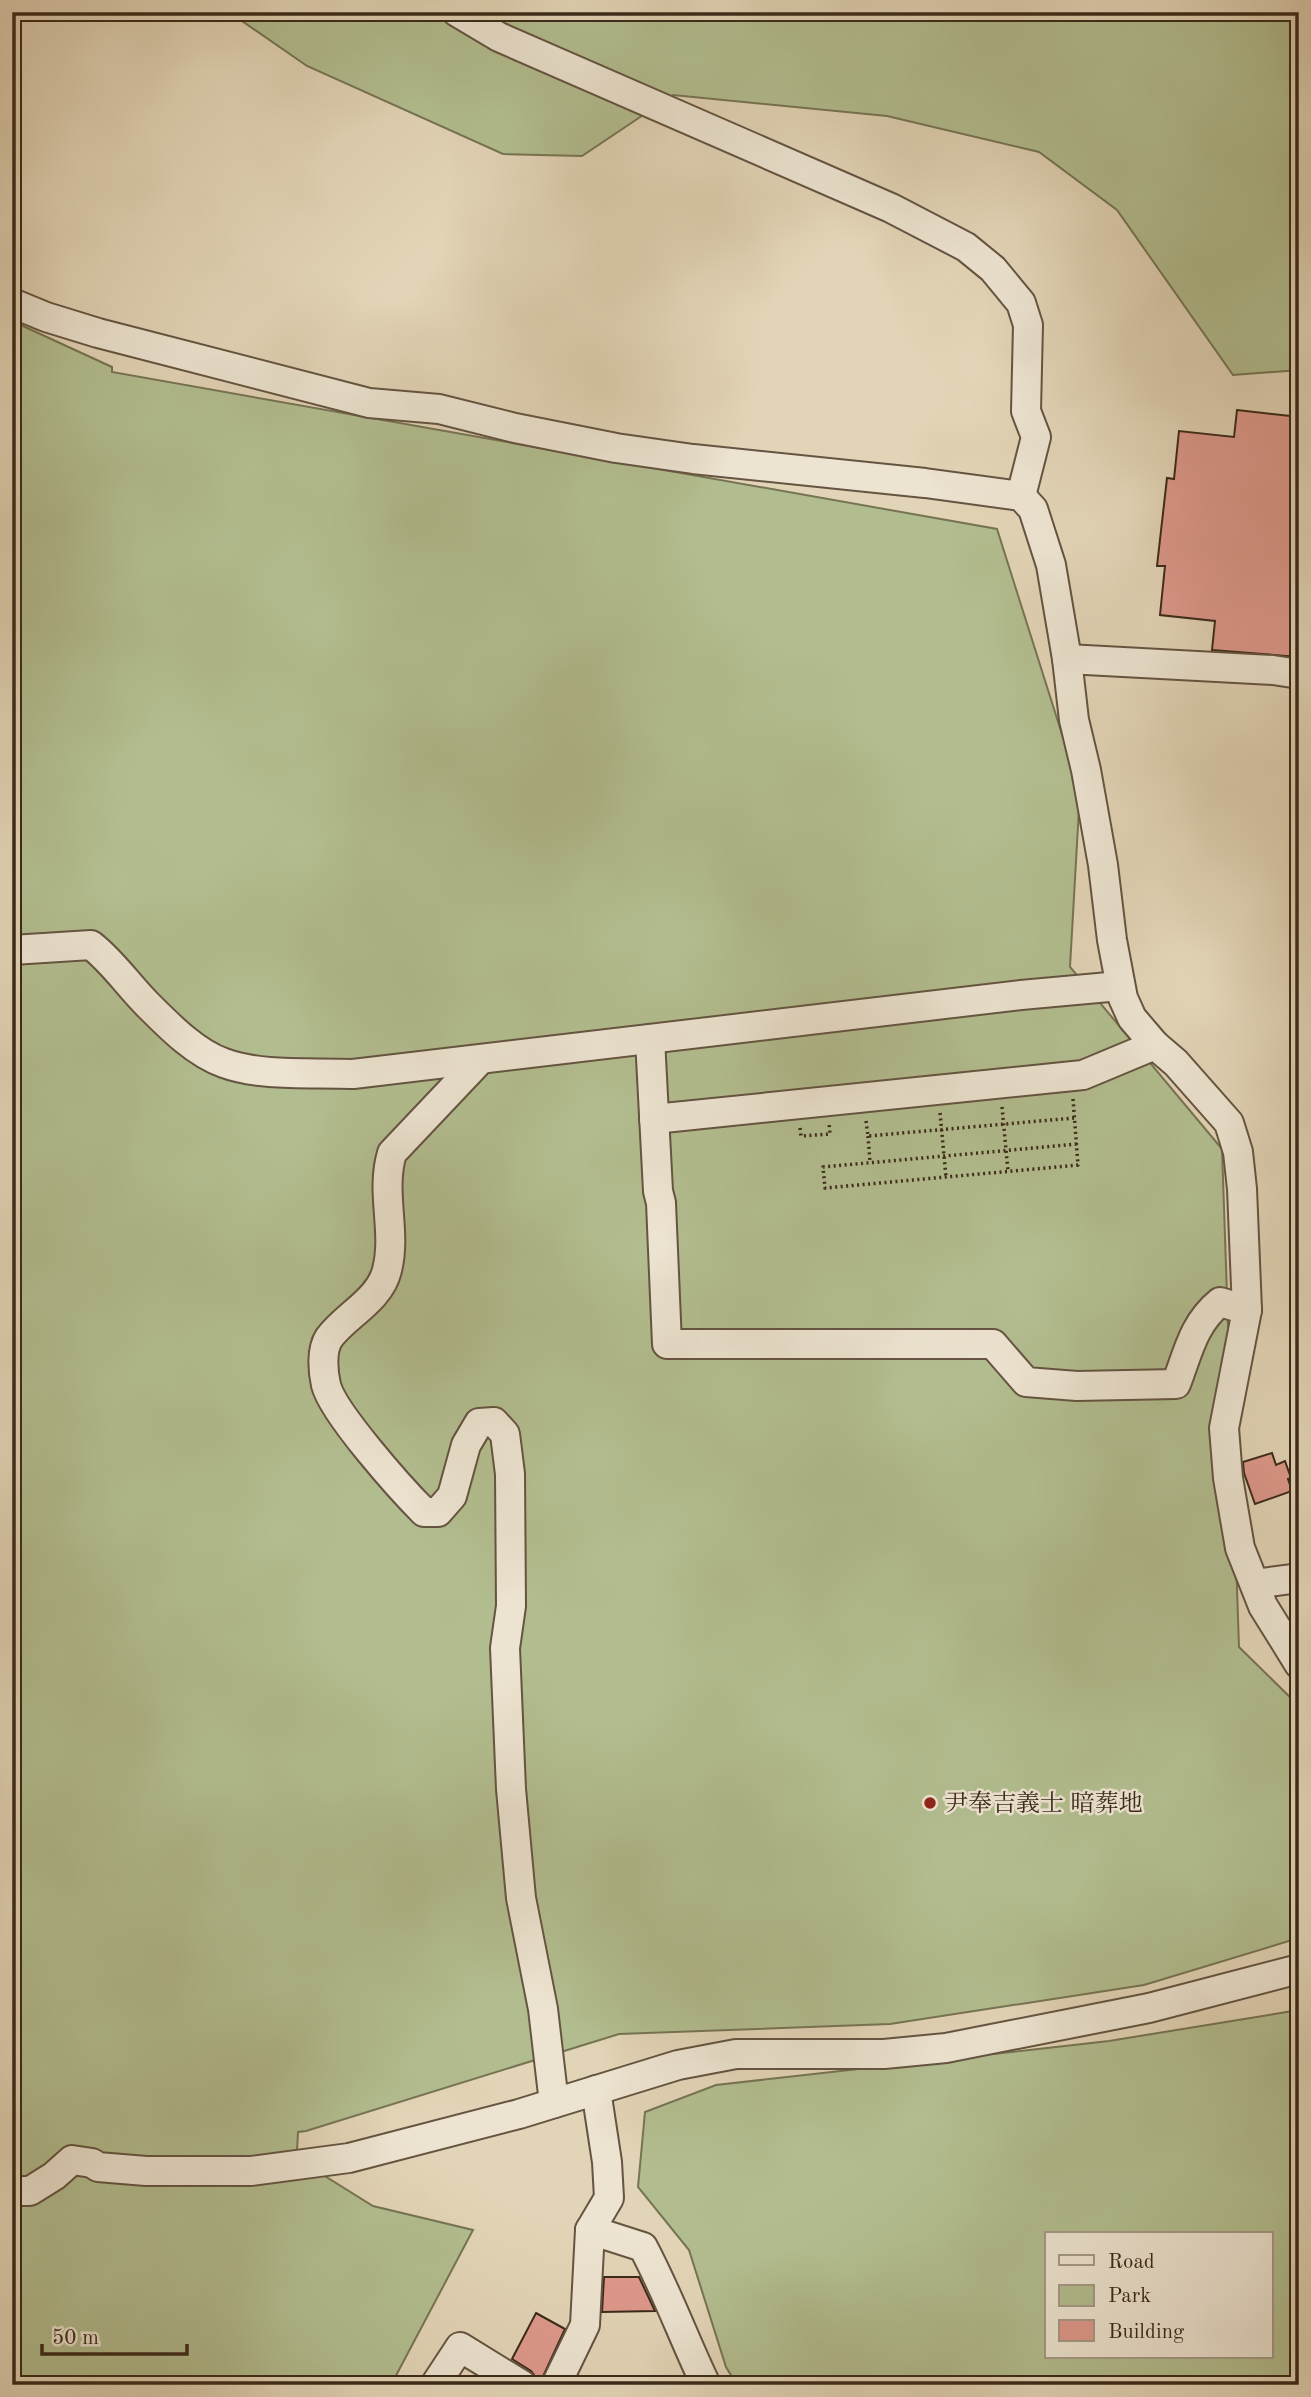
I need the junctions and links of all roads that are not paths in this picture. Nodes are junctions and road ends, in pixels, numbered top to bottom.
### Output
1 (457, 12) edge
2 (12, 303) edge
3 (1021, 496) junction
4 (1068, 659) junction
5 (1299, 674) edge
6 (12, 950) edge
7 (1119, 986) junction
8 (650, 1040) junction
9 (1155, 1045) junction
10 (480, 1060) junction
11 (654, 1119) junction
12 (1247, 1310) junction
13 (1299, 1578) edge
14 (1255, 1584) junction
15 (1299, 1664) edge
16 (1299, 1969) edge
17 (596, 2090) junction
18 (554, 2103) junction
19 (12, 2191) edge
20 (590, 2230) junction
21 (435, 2385) edge
22 (522, 2385) edge
23 (556, 2385) edge
24 (706, 2385) edge

1 - 3 street
2 - 3 street
3 - 4 street
4 - 5 street
4 - 7 street
6 - 10 street
7 - 8 street
7 - 9 street
8 - 10 street
8 - 11 street
9 - 11 street
9 - 12 street
10 - 18 street
11 - 12 street
12 - 14 street
13 - 14 street
14 - 15 street
16 - 17 street
17 - 18 street
17 - 20 street
18 - 19 street
20 - 23 street
20 - 24 street
21 - 22 street

